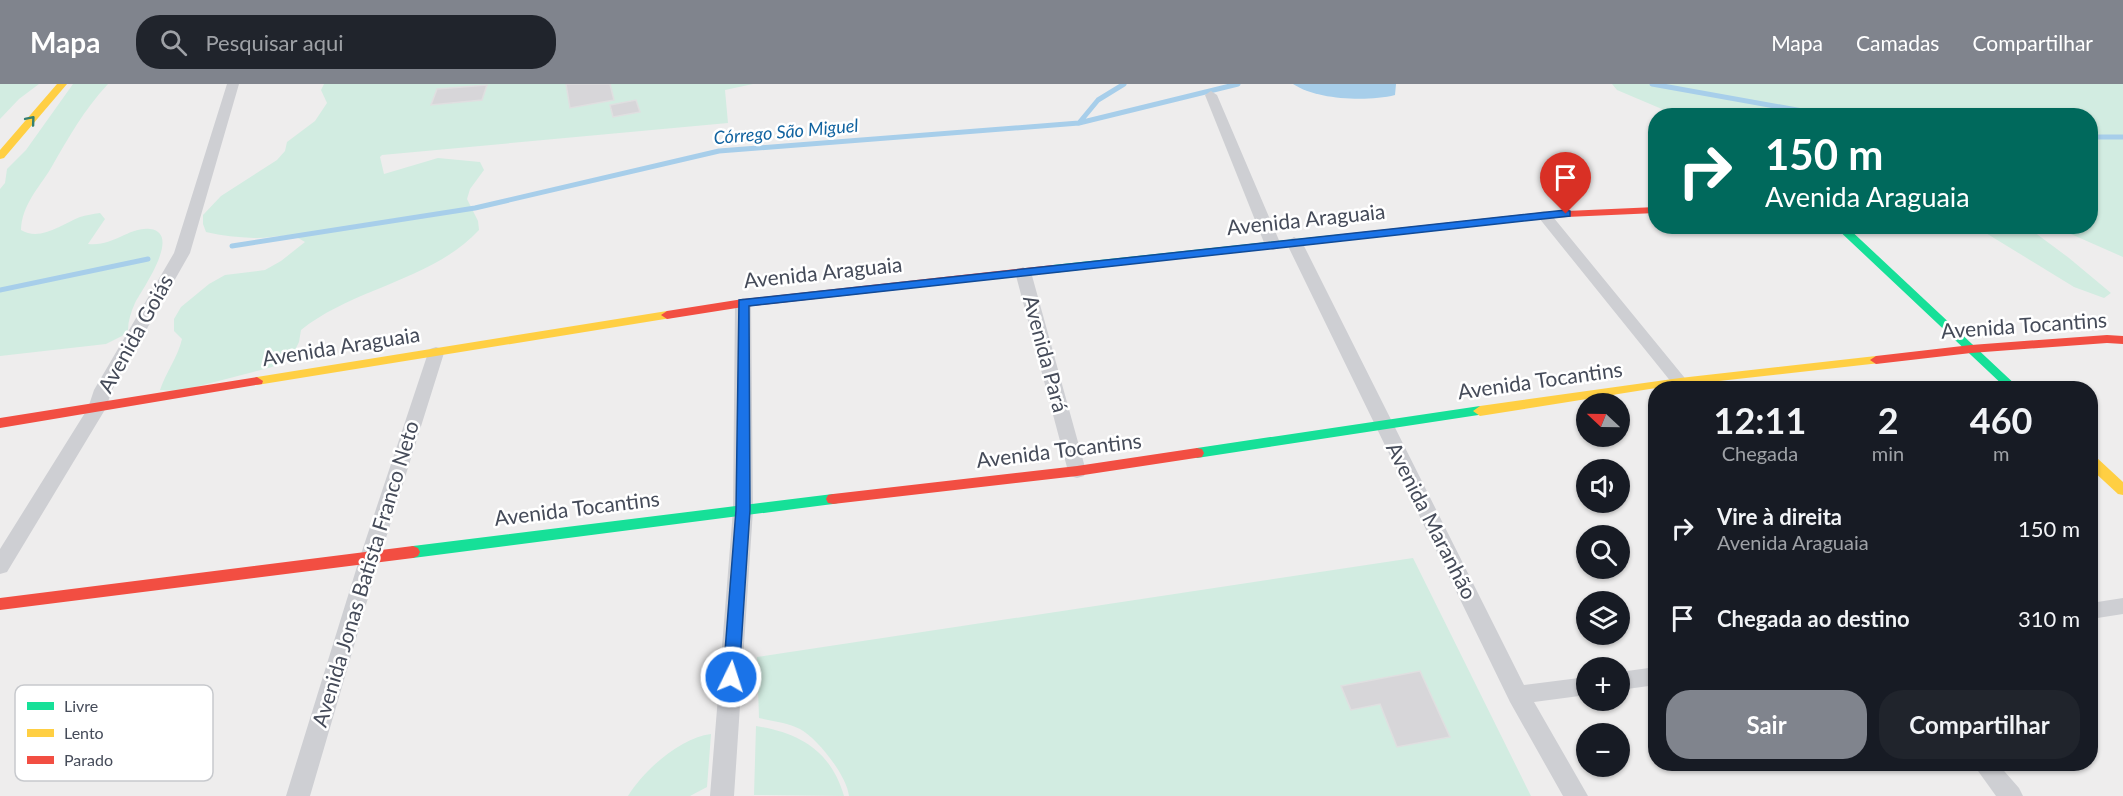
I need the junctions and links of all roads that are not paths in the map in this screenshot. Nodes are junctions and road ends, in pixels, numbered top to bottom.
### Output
1 (62, 84) edge
2 (233, 84) edge
3 (1211, 95) dead end
4 (0, 156) edge
5 (1648, 210) edge
6 (1544, 215) junction
7 (1848, 234) edge
8 (1294, 242) junction
9 (1273, 245) junction
10 (1023, 272) junction
11 (743, 303) junction
12 (2123, 340) edge
13 (1971, 350) junction
14 (435, 353) junction
15 (1679, 381) edge
16 (1715, 381) edge
17 (2005, 381) edge
18 (1648, 390) edge
19 (97, 408) junction
20 (0, 423) edge
21 (1382, 425) junction
22 (2098, 467) edge
23 (1077, 471) junction
24 (2123, 490) edge
25 (743, 510) junction
26 (370, 556) junction
27 (0, 566) edge
28 (0, 604) edge
29 (2123, 606) edge
30 (2098, 610) edge
31 (1648, 677) edge
32 (1630, 680) edge
33 (1576, 687) edge
34 (1518, 695) junction
35 (1990, 771) edge
36 (298, 796) edge
37 (722, 796) edge
38 (1576, 796) edge
39 (2011, 796) edge

4 -> 1 street
2 - 19 street, Avenida Goiás
3 - 9 street
5 - 6 street, Avenida Araguaia
6 - 8 street, Avenida Araguaia
6 - 15 street
7 - 13 street
8 - 9 street, Avenida Araguaia
8 - 21 street, Avenida Maranhão
9 - 10 street, Avenida Araguaia
10 - 11 street, Avenida Araguaia
10 - 23 street, Avenida Pará
11 - 14 street, Avenida Araguaia
11 - 25 street
12 - 13 street, Avenida Tocantins
13 - 16 street, Avenida Tocantins
13 - 17 street
14 - 19 street, Avenida Araguaia
14 - 26 street, Avenida Jonas Batista Franco Neto
18 - 21 street, Avenida Tocantins
19 - 20 street, Avenida Araguaia
19 - 27 street, Avenida Goiás
21 - 23 street, Avenida Tocantins
21 - 34 street, Avenida Maranhão
22 - 24 street
23 - 25 street, Avenida Tocantins
25 - 26 street, Avenida Tocantins
25 - 37 street
26 - 28 street, Avenida Tocantins
26 - 36 street, Avenida Jonas Batista Franco Neto
29 - 30 street
31 - 32 street
33 - 34 street
34 - 38 street, Avenida Maranhão
35 - 39 street

